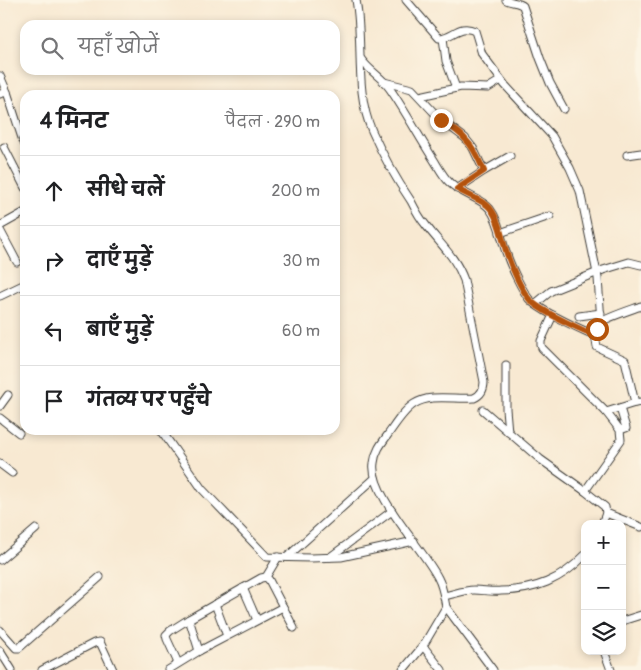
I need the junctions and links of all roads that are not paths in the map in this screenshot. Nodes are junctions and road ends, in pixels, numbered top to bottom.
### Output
1 (356, 0) edge
2 (406, 0) edge
3 (506, 0) edge
4 (443, 38) junction
5 (361, 59) junction
6 (0, 76) edge
7 (501, 80) junction
8 (384, 82) junction
9 (456, 88) junction
10 (4, 93) edge
11 (420, 96) junction
12 (564, 109) dead end
13 (20, 133) edge
14 (4, 147) dead end
15 (641, 152) edge
16 (627, 155) dead end
17 (510, 156) dead end
18 (484, 171) junction
19 (20, 178) edge
20 (457, 189) junction
21 (20, 215) edge
22 (550, 216) dead end
23 (0, 226) edge
24 (0, 230) edge
25 (500, 233) junction
26 (16, 262) dead end
27 (641, 265) edge
28 (597, 272) junction
29 (20, 286) edge
30 (0, 296) edge
31 (535, 304) junction
32 (641, 306) edge
33 (601, 314) junction
34 (553, 315) junction
35 (579, 316) dead end
36 (602, 322) junction
37 (596, 336) junction
38 (506, 365) dead end
39 (8, 395) dead end
40 (638, 402) edge
41 (0, 406) edge
42 (620, 408) junction
43 (483, 410) dead end
44 (606, 412) junction
45 (0, 418) edge
46 (620, 430) junction
47 (508, 432) junction
48 (19, 433) dead end
49 (164, 435) edge
50 (0, 464) edge
51 (12, 473) dead end
52 (375, 478) junction
53 (585, 491) junction
54 (392, 511) junction
55 (606, 513) junction
56 (603, 520) edge
57 (641, 527) edge
58 (36, 529) dead end
59 (414, 541) junction
60 (278, 557) junction
61 (287, 557) junction
62 (330, 557) junction
63 (581, 559) edge
64 (0, 560) edge
65 (266, 577) junction
66 (100, 578) dead end
67 (243, 588) junction
68 (444, 596) junction
69 (214, 604) junction
70 (283, 607) junction
71 (446, 607) junction
72 (641, 616) edge
73 (189, 619) junction
74 (257, 620) junction
75 (626, 620) edge
76 (294, 628) dead end
77 (0, 630) edge
78 (227, 636) junction
79 (422, 646) junction
80 (0, 650) edge
81 (199, 651) junction
82 (605, 655) edge
83 (178, 663) junction
84 (12, 670) edge
85 (42, 670) edge
86 (113, 670) edge
87 (168, 670) edge
88 (403, 670) edge
89 (442, 670) edge
90 (493, 670) edge
91 (611, 670) edge

1 - 5 street
2 - 4 street
3 - 12 street
4 - 7 street
4 - 9 street
5 - 8 street
5 - 52 street
6 - 10 street
7 - 9 street
7 - 28 street
8 - 11 street
8 - 20 street
9 - 11 street
10 - 13 street
11 - 18 street
14 - 19 street
15 - 16 street
17 - 18 street
18 - 20 street
20 - 25 street
21 - 23 street
22 - 25 street
24 - 26 street
25 - 31 street
27 - 28 street
28 - 31 street
28 - 33 street
29 - 30 street
31 - 34 street
32 - 36 street
33 - 35 street
33 - 36 street
34 - 37 street
34 - 44 street
36 - 37 street
37 - 40 street
38 - 47 street
39 - 41 street
40 - 42 street
42 - 44 street
42 - 46 street
43 - 47 street
44 - 46 street
45 - 48 street
46 - 53 street
47 - 53 street
49 - 60 street
50 - 51 street
52 - 54 street
52 - 61 street
53 - 55 street
54 - 59 street
54 - 62 street
55 - 56 street
55 - 57 street
58 - 64 street
59 - 62 street
59 - 68 street
60 - 61 street
60 - 65 street
61 - 62 street
63 - 68 street
65 - 67 street
65 - 70 street
66 - 77 street
67 - 69 street
67 - 74 street
68 - 71 street
69 - 73 street
69 - 78 street
70 - 74 street
70 - 76 street
71 - 79 street
71 - 90 street
72 - 75 street
73 - 81 street
73 - 83 street
74 - 78 street
78 - 81 street
79 - 88 street
79 - 89 street
80 - 84 street
81 - 83 street
82 - 91 street
83 - 87 street
85 - 86 street

